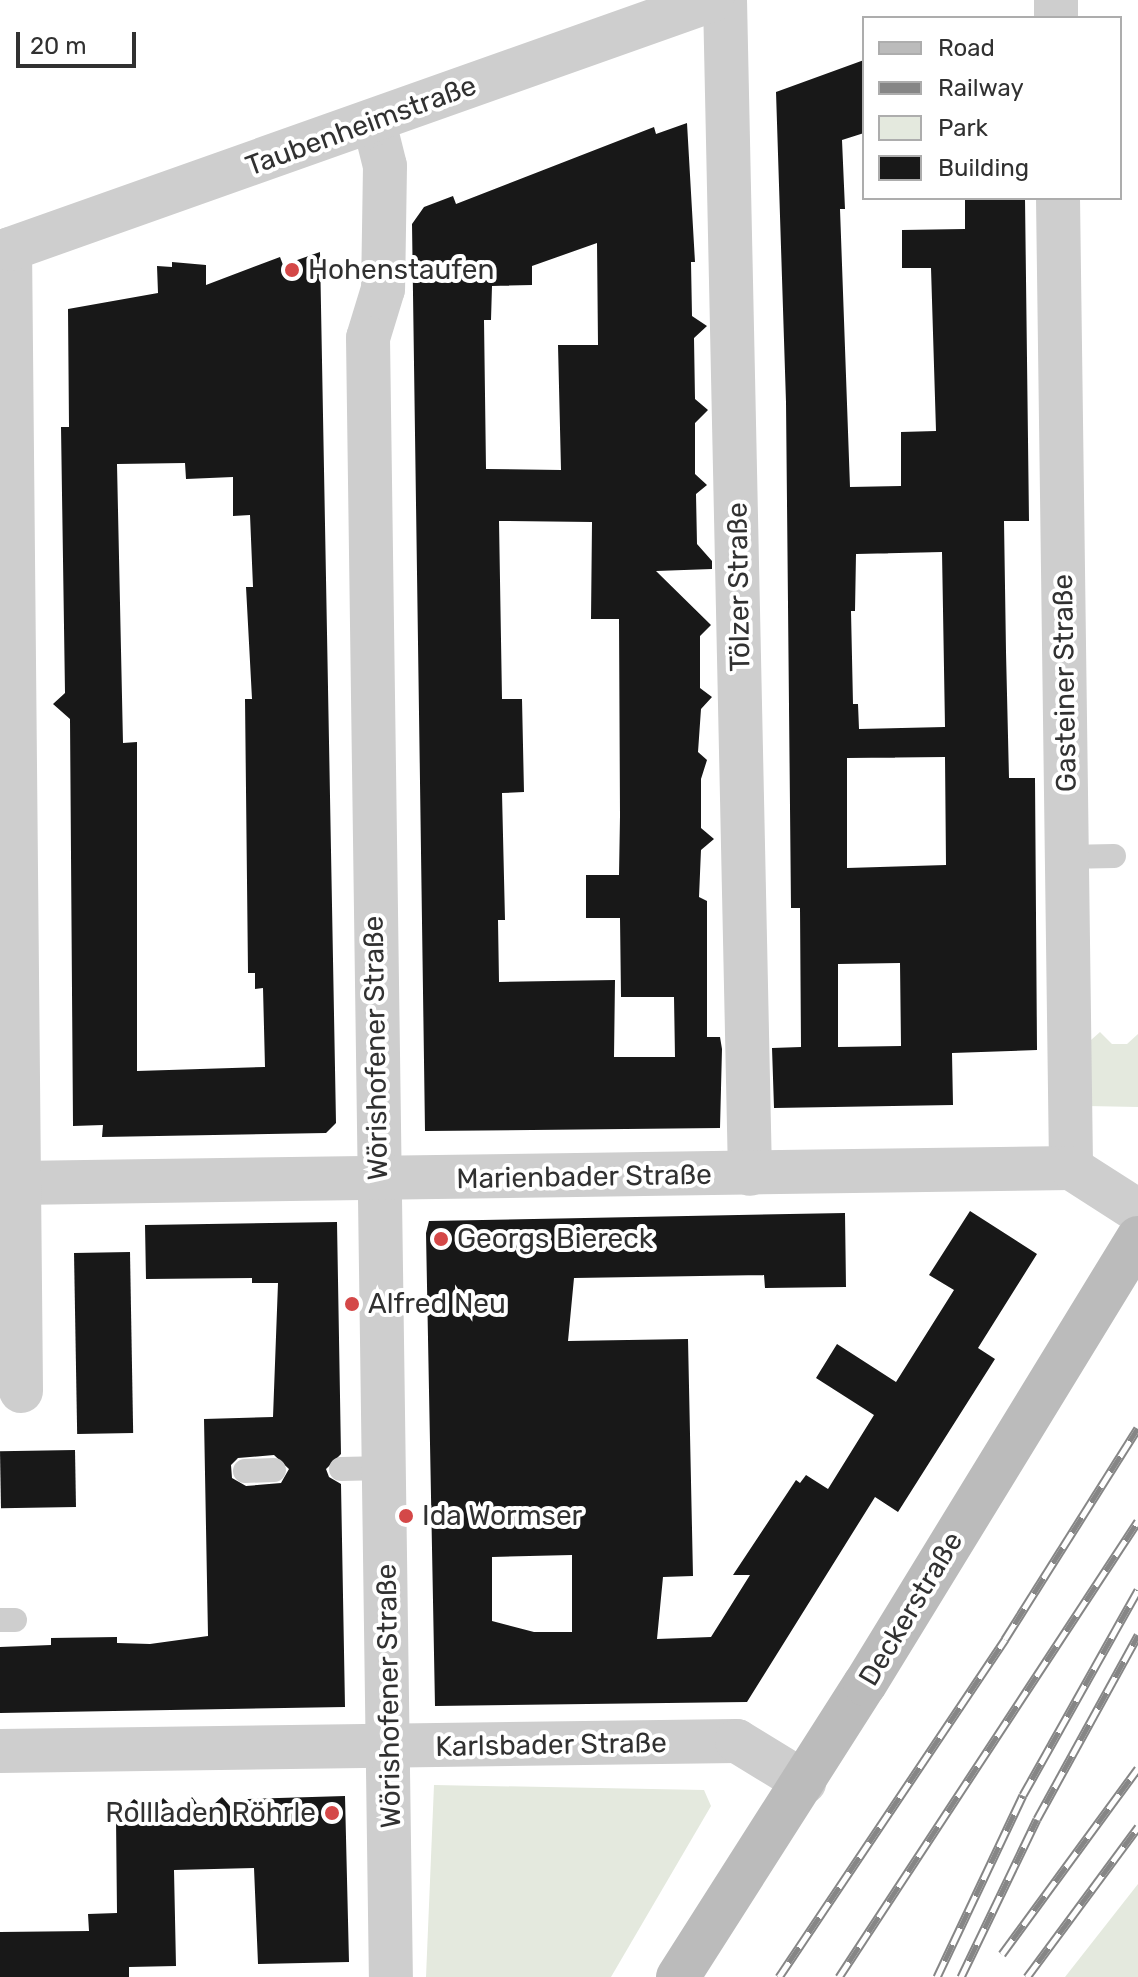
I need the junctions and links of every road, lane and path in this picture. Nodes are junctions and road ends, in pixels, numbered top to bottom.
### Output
1 (712, 0) edge
2 (725, 0) edge
3 (374, 122) junction
4 (1058, 200) edge
5 (1114, 856) dead end
6 (1066, 857) junction
7 (1071, 1168) junction
8 (750, 1174) junction
9 (378, 1181) junction
10 (17, 1183) junction
11 (1138, 1211) edge
12 (1138, 1238) edge
13 (9, 1243) edge
14 (21, 1391) dead end
15 (384, 1468) junction
16 (341, 1469) dead end
17 (274, 1470) dead end
18 (245, 1471) dead end
19 (390, 1749) junction
20 (0, 1751) edge
21 (804, 1782) junction
22 (391, 1977) edge
23 (678, 1977) edge

1 - 3 street, Taubenheimstraße
2 - 8 street, Tölzer Straße
3 - 9 street, Wörishofener Straße
3 - 10 street, Taubenheimstraße
4 - 6 street, Gasteiner Straße
5 - 6 lane
6 - 7 street, Gasteiner Straße
7 - 8 street, Marienbader Straße
7 - 11 street
8 - 9 street, Marienbader Straße
9 - 10 street, Marienbader Straße
9 - 15 street, Wörishofener Straße
10 - 13 street
12 - 21 street, Deckerstraße
13 - 14 street
15 - 16 lane
15 - 19 street, Wörishofener Straße
17 - 18 lane
19 - 20 street, Karlsbader Straße
19 - 21 street, Karlsbader Straße
19 - 22 street, Wörishofener Straße
21 - 23 street, Deckerstraße

